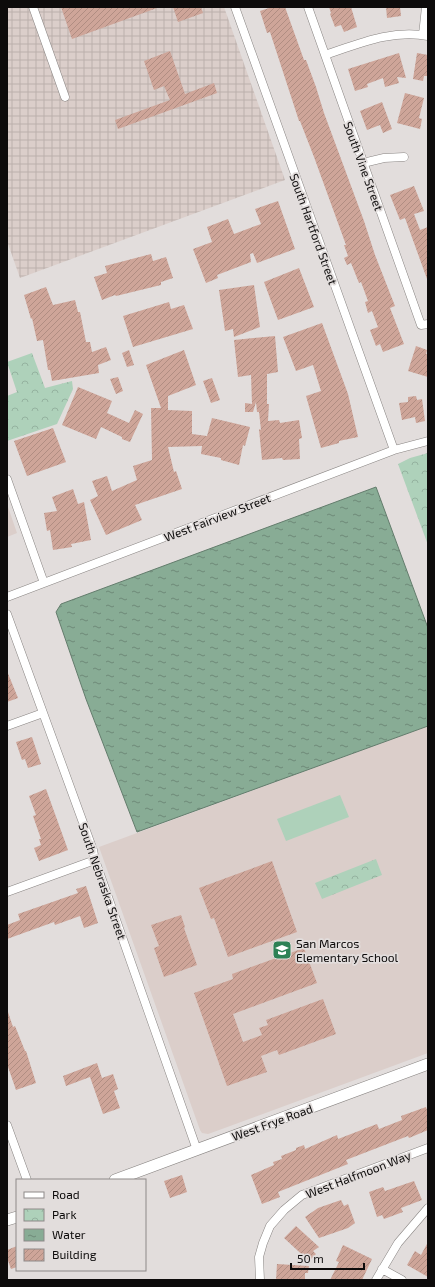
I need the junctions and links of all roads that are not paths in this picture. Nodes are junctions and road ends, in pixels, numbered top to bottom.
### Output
1 (33, 7) edge
2 (235, 7) edge
3 (308, 7) edge
4 (426, 7) edge
5 (425, 35) edge
6 (325, 56) junction
7 (66, 97) dead end
8 (404, 157) dead end
9 (363, 163) junction
10 (424, 324) edge
11 (428, 441) edge
12 (394, 450) junction
13 (7, 480) edge
14 (44, 583) junction
15 (7, 597) edge
16 (7, 614) edge
17 (43, 713) junction
18 (7, 726) edge
19 (95, 860) junction
20 (7, 892) edge
21 (428, 1064) edge
22 (7, 1125) edge
23 (428, 1148) edge
24 (197, 1150) junction
25 (27, 1179) edge
26 (119, 1179) edge
27 (428, 1208) edge
28 (382, 1269) junction
29 (260, 1280) edge
30 (376, 1280) edge
31 (402, 1280) edge

1 - 7 street
2 - 12 street, South Hartford Street
3 - 6 street, South Vine Street
4 - 5 street
5 - 6 street
6 - 9 street, South Vine Street
8 - 9 street
9 - 10 street, South Vine Street
11 - 12 street, West Fairview Street
12 - 14 street, West Fairview Street
13 - 14 street
14 - 15 street, West Fairview Street
16 - 17 street, South Nebraska Street
17 - 18 street
17 - 19 street, South Nebraska Street
19 - 20 street
19 - 24 street, South Nebraska Street
21 - 24 street, West Frye Road
22 - 25 street
23 - 29 street, West Halfmoon Way
24 - 26 street, West Frye Road
27 - 28 street
28 - 30 street
28 - 31 street

